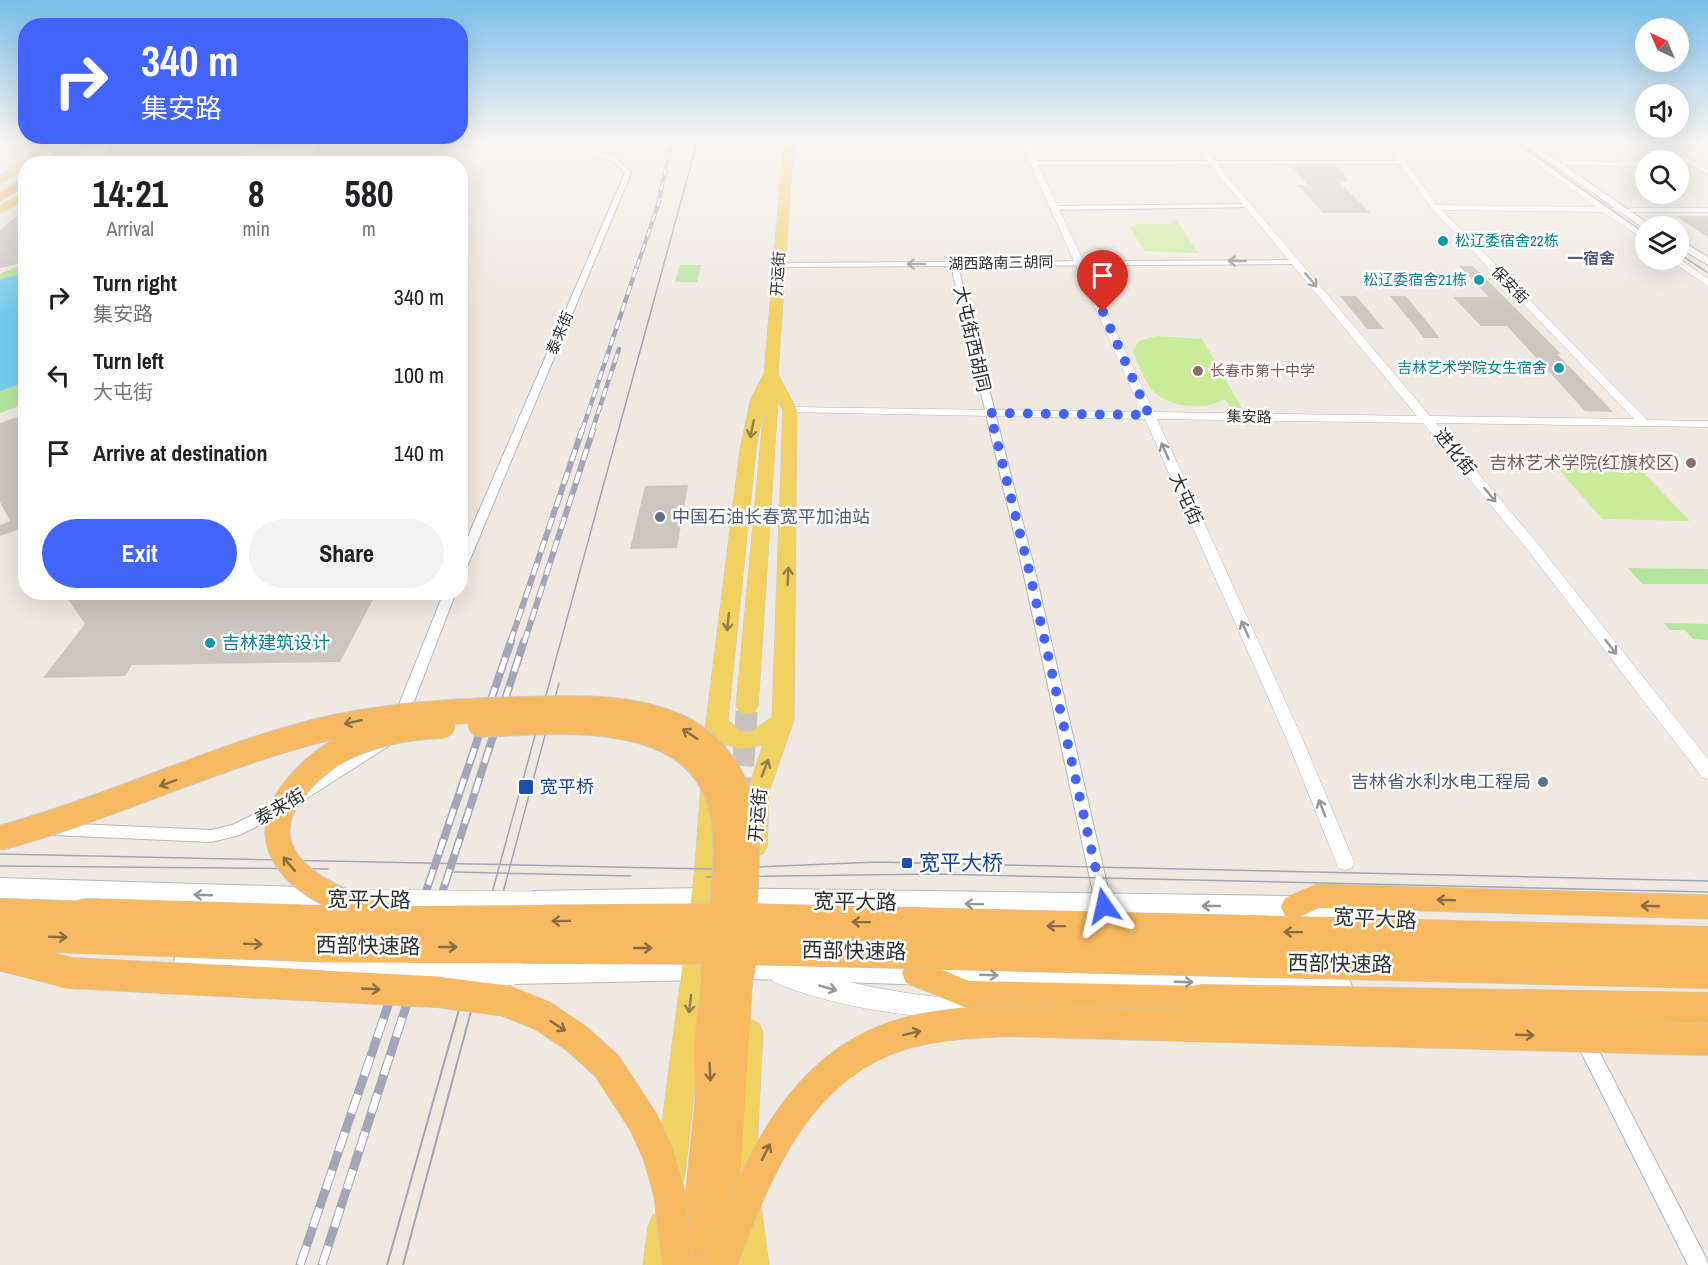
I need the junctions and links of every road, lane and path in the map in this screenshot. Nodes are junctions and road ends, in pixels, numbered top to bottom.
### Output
1 (617, 198) edge
2 (784, 198) edge
3 (1048, 198) edge
4 (1242, 198) edge
5 (1428, 198) edge
6 (1588, 198) edge
7 (1609, 198) edge
8 (1611, 198) edge
9 (18, 200) edge
10 (1249, 206) junction
11 (1435, 207) junction
12 (1053, 208) junction
13 (0, 210) edge
14 (1605, 210) junction
15 (1627, 210) junction
16 (1708, 210) edge
17 (1635, 216) edge
18 (1638, 216) edge
19 (1635, 230) edge
20 (1689, 251) edge
21 (1689, 255) edge
22 (1079, 262) junction
23 (1295, 262) junction
24 (954, 263) junction
25 (778, 265) junction
26 (1689, 266) edge
27 (1708, 266) edge
28 (1689, 270) edge
29 (1708, 284) edge
30 (771, 374) junction
31 (790, 410) junction
32 (990, 413) junction
33 (1149, 415) junction
34 (1429, 421) junction
35 (1645, 424) junction
36 (1708, 424) edge
37 (468, 549) edge
38 (447, 600) edge
39 (747, 706) tunnel mouth
40 (783, 720) junction
41 (717, 722) junction
42 (1708, 772) edge
43 (0, 827) edge
44 (0, 838) edge
45 (1345, 862) dead end
46 (0, 888) edge
47 (704, 900) junction
48 (753, 900) junction
49 (1104, 906) junction
50 (1295, 907) junction
51 (1708, 907) edge
52 (0, 911) edge
53 (437, 922) junction
54 (1708, 928) edge
55 (1708, 942) edge
56 (1, 955) edge
57 (751, 967) junction
58 (695, 968) junction
59 (916, 973) junction
60 (1708, 973) edge
61 (1561, 995) junction
62 (1708, 998) edge
63 (1708, 1008) edge
64 (1708, 1040) edge
65 (659, 1265) edge
66 (678, 1265) edge
67 (696, 1265) edge
68 (720, 1265) edge
69 (753, 1265) edge
70 (1699, 1265) edge

1 - 37 street, 泰来街
2 - 25 main road, 开运街
3 - 12 street, 大屯街
4 - 10 street, 进化街
5 - 11 street, 保安街
6 - 14 street
7 - 15 main road
8 - 15 main road
9 - 13 main road
10 - 12 street
10 - 23 street, 进化街
11 - 14 street
11 - 35 street, 保安街
12 - 22 street, 大屯街
14 - 15 street
14 - 19 street
15 - 16 street
15 - 17 main road
15 - 18 main road
20 - 27 main road
21 - 27 main road
23 -> 22 street, 湖西路南三胡同
22 - 24 street, 湖西路南三胡同
22 - 33 street, 大屯街
23 -> 34 street, 进化街
24 -> 25 street, 湖西路南三胡同
24 - 32 street, 大屯街西胡同
25 - 30 main road, 开运街
26 - 27 street
28 - 29 street
30 - 31 main road, 开运街
30 - 39 main road, 开运街
30 -> 41 main road, 开运街
31 - 32 street, 集安路
40 -> 31 main road, 开运街
32 - 33 street, 集安路
32 - 49 street, 大屯街西胡同
33 - 34 street, 集安路
45 -> 33 street, 大屯街
34 - 35 street, 集安路
34 -> 42 street, 进化街
35 - 36 street, 集安路
38 - 43 street, 泰来街
40 - 41 main road
48 -> 40 main road, 开运街
41 - 47 main road, 开运街
68 -> 44 highway, bridge
47 -> 46 main road, 宽平大路, bridge
47 - 48 main road, 宽平大路
47 - 58 main road, 开运街
49 -> 48 main road, 宽平大路
48 - 57 main road, 开运街
50 -> 49 main road, 宽平大路
51 -> 50 highway
50 - 54 main road, 宽平大路
52 - 53 highway, 西部快速路, bridge
55 -> 53 highway, 西部快速路, bridge
53 -> 67 highway, bridge
56 - 58 main road, bridge
56 -> 60 highway, 西部快速路, bridge
56 -> 66 highway, bridge
57 - 58 main road
57 - 59 main road
57 -> 61 street
57 - 69 main road, 开运街
58 -> 65 main road, 开运街
59 -> 61 main road
59 - 63 highway, bridge
61 - 62 main road
61 - 70 street
68 -> 64 highway, bridge

